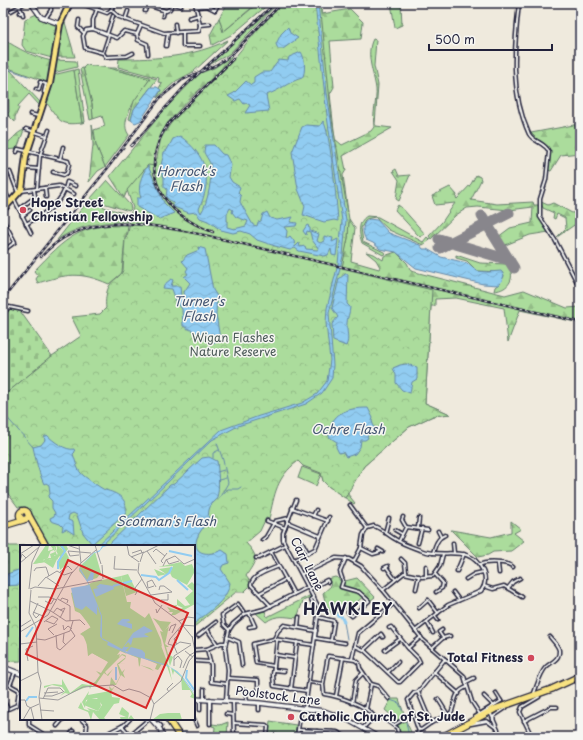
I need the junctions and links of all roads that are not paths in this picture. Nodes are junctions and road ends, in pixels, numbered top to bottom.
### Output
1 (25, 3) edge
2 (31, 3) edge
3 (70, 3) edge
4 (79, 3) edge
5 (114, 3) edge
6 (141, 3) edge
7 (154, 3) edge
8 (172, 3) edge
9 (195, 3) edge
10 (219, 3) edge
11 (519, 3) edge
12 (147, 5) junction
13 (19, 6) junction
14 (181, 6) dead end
15 (153, 7) junction
16 (197, 7) junction
17 (51, 8) dead end
18 (97, 9) junction
19 (112, 10) junction
20 (11, 11) dead end
21 (128, 11) dead end
22 (145, 11) dead end
23 (164, 11) junction
24 (22, 13) dead end
25 (113, 16) dead end
26 (163, 16) dead end
27 (199, 16) junction
28 (189, 18) dead end
29 (45, 19) junction
30 (79, 20) dead end
31 (125, 20) junction
32 (60, 22) junction
33 (208, 23) dead end
34 (175, 24) dead end
35 (141, 25) junction
36 (200, 25) junction
37 (93, 29) junction
38 (183, 32) junction
39 (84, 33) junction
40 (168, 33) junction
41 (176, 33) junction
42 (136, 34) junction
43 (108, 35) junction
44 (166, 46) dead end
45 (200, 46) dead end
46 (103, 52) junction
47 (133, 53) dead end
48 (148, 54) dead end
49 (36, 89) dead end
50 (47, 94) junction
51 (30, 114) dead end
52 (39, 117) junction
53 (26, 129) dead end
54 (49, 130) dead end
55 (34, 132) junction
56 (47, 136) junction
57 (63, 147) dead end
58 (17, 152) dead end
59 (27, 152) junction
60 (40, 155) junction
61 (60, 159) junction
62 (24, 168) junction
63 (39, 169) junction
64 (10, 172) dead end
65 (53, 176) dead end
66 (76, 186) dead end
67 (45, 188) junction
68 (36, 190) junction
69 (66, 190) junction
70 (4, 192) edge
71 (20, 193) junction
72 (74, 194) dead end
73 (46, 197) dead end
74 (31, 200) dead end
75 (12, 201) junction
76 (36, 202) dead end
77 (3, 210) edge
78 (19, 210) junction
79 (30, 210) dead end
80 (22, 216) junction
81 (3, 220) edge
82 (26, 224) junction
83 (31, 233) dead end
84 (3, 243) edge
85 (580, 288) edge
86 (28, 311) dead end
87 (3, 314) edge
88 (296, 500) dead end
89 (350, 505) dead end
90 (292, 508) junction
91 (316, 510) dead end
92 (313, 516) junction
93 (329, 517) dead end
94 (403, 517) dead end
95 (22, 518) junction
96 (288, 518) junction
97 (419, 518) dead end
98 (390, 520) dead end
99 (267, 521) dead end
100 (328, 521) junction
101 (287, 522) junction
102 (273, 524) junction
103 (3, 525) edge
104 (406, 527) junction
105 (285, 528) junction
106 (367, 528) junction
107 (418, 528) junction
108 (422, 528) junction
109 (427, 528) dead end
110 (395, 530) dead end
111 (438, 531) dead end
112 (385, 533) junction
113 (402, 534) junction
114 (445, 535) dead end
115 (320, 536) junction
116 (441, 537) junction
117 (262, 540) dead end
118 (399, 541) junction
119 (302, 543) dead end
120 (418, 543) dead end
121 (44, 545) edge
122 (44, 545) edge
123 (285, 545) junction
124 (454, 545) dead end
125 (361, 548) junction
126 (380, 551) dead end
127 (271, 552) junction
128 (308, 553) junction
129 (433, 553) junction
130 (454, 553) junction
131 (443, 554) junction
132 (464, 554) junction
133 (256, 558) dead end
134 (346, 558) junction
135 (401, 559) dead end
136 (294, 560) junction
137 (354, 561) junction
138 (498, 564) junction
139 (480, 565) junction
140 (279, 566) junction
141 (426, 566) dead end
142 (386, 567) dead end
143 (513, 567) dead end
144 (457, 569) dead end
145 (406, 572) junction
146 (483, 572) junction
147 (302, 574) junction
148 (436, 574) junction
149 (499, 574) dead end
150 (419, 576) junction
151 (426, 577) junction
152 (518, 578) dead end
153 (286, 579) junction
154 (395, 579) junction
155 (468, 579) dead end
156 (328, 582) dead end
157 (484, 586) junction
158 (309, 588) junction
159 (508, 588) junction
160 (416, 589) dead end
161 (383, 590) junction
162 (436, 592) dead end
163 (454, 592) dead end
164 (260, 593) junction
165 (294, 594) junction
166 (522, 595) dead end
167 (314, 597) junction
168 (459, 600) junction
169 (394, 603) junction
170 (313, 604) dead end
171 (271, 606) junction
172 (418, 608) dead end
173 (348, 612) dead end
174 (249, 613) junction
175 (438, 613) junction
176 (245, 614) junction
177 (352, 616) junction
178 (435, 616) junction
179 (299, 617) dead end
180 (318, 617) junction
181 (351, 620) dead end
182 (438, 620) dead end
183 (216, 622) dead end
184 (427, 622) junction
185 (248, 627) dead end
186 (298, 627) junction
187 (391, 627) dead end
188 (207, 629) junction
189 (229, 630) junction
190 (415, 630) junction
191 (442, 630) dead end
192 (316, 631) junction
193 (433, 633) dead end
194 (382, 635) dead end
195 (198, 636) dead end
196 (450, 636) dead end
197 (550, 636) dead end
198 (227, 637) junction
199 (315, 638) junction
200 (421, 638) junction
201 (443, 638) junction
202 (274, 639) junction
203 (400, 639) junction
204 (277, 640) junction
205 (331, 640) junction
206 (298, 642) junction
207 (226, 643) junction
208 (346, 643) dead end
209 (217, 644) junction
210 (314, 645) junction
211 (355, 646) junction
212 (408, 648) junction
213 (432, 648) junction
214 (207, 649) junction
215 (386, 649) dead end
216 (195, 650) edge
217 (364, 650) junction
218 (276, 655) junction
219 (295, 658) junction
220 (343, 658) junction
221 (352, 659) junction
222 (445, 659) junction
223 (195, 661) edge
224 (210, 662) junction
225 (398, 662) dead end
226 (242, 665) dead end
227 (274, 666) junction
228 (3, 667) edge
229 (274, 670) junction
230 (15, 672) junction
231 (284, 672) dead end
232 (388, 672) junction
233 (434, 672) junction
234 (363, 673) junction
235 (20, 674) edge
236 (228, 678) junction
237 (474, 678) dead end
238 (580, 678) edge
239 (309, 682) junction
240 (466, 682) junction
241 (564, 682) junction
242 (227, 684) junction
243 (323, 684) junction
244 (372, 684) junction
245 (467, 687) junction
246 (548, 687) dead end
247 (258, 688) dead end
248 (204, 689) dead end
249 (291, 689) junction
250 (245, 690) dead end
251 (307, 692) junction
252 (418, 692) junction
253 (496, 693) dead end
254 (538, 693) junction
255 (459, 694) junction
256 (386, 695) junction
257 (336, 696) junction
258 (484, 696) dead end
259 (383, 698) dead end
260 (389, 698) dead end
261 (195, 699) edge
262 (202, 699) junction
263 (210, 699) junction
264 (438, 699) dead end
265 (226, 700) junction
266 (233, 700) junction
267 (4, 701) edge
268 (247, 702) junction
269 (259, 703) junction
270 (352, 703) junction
271 (504, 705) junction
272 (557, 706) dead end
273 (296, 707) junction
274 (303, 708) junction
275 (366, 709) junction
276 (200, 710) dead end
277 (259, 710) dead end
278 (492, 710) junction
279 (226, 714) dead end
280 (412, 714) junction
281 (233, 715) junction
282 (448, 715) junction
283 (299, 716) junction
284 (480, 717) junction
285 (375, 718) junction
286 (29, 720) edge
287 (62, 720) edge
288 (85, 720) edge
289 (128, 720) edge
290 (149, 720) edge
291 (152, 720) edge
292 (170, 720) edge
293 (194, 720) edge
294 (524, 721) junction
295 (472, 722) junction
296 (234, 723) junction
297 (431, 723) junction
298 (494, 723) junction
299 (210, 724) dead end
300 (394, 725) junction
301 (58, 726) dead end
302 (122, 726) junction
303 (197, 726) dead end
304 (363, 728) junction
305 (298, 730) junction
306 (419, 730) junction
307 (497, 730) junction
308 (73, 731) dead end
309 (317, 731) junction
310 (110, 732) dead end
311 (332, 732) junction
312 (130, 734) junction
313 (417, 734) dead end
314 (180, 735) edge
315 (43, 736) edge
316 (126, 736) edge
317 (48, 737) edge
318 (69, 737) edge
319 (86, 737) edge
320 (163, 737) edge
321 (234, 737) edge
322 (267, 737) edge
323 (297, 737) edge
324 (317, 737) edge
325 (332, 737) edge
326 (346, 737) edge
327 (378, 737) edge
328 (399, 737) edge
329 (442, 737) edge
330 (448, 737) edge
331 (501, 737) edge
332 (532, 737) edge

1 - 13 street
2 - 29 main road
3 - 32 main road
4 - 18 street
5 - 19 street
6 - 12 street
7 - 15 street
8 - 14 street
8 - 23 street
9 - 16 street
10 - 16 street
11 - 85 street
12 - 15 street
12 - 22 street
13 - 20 street
13 - 24 street
15 - 23 street
16 - 27 street
17 - 29 street
18 - 19 street
18 - 37 street
19 - 31 street
21 - 31 street
23 - 26 street
25 - 43 street
27 - 28 street
27 - 36 street
29 - 32 main road
30 - 39 street
31 - 35 street
32 - 50 main road
33 - 36 street
34 - 41 street
35 - 40 street
35 - 42 street
36 - 38 street
37 - 39 street
37 - 43 street
38 - 41 street
38 - 45 street
39 - 46 street
40 - 41 street
40 - 44 street
42 - 43 street
42 - 48 street
43 - 46 street
46 - 47 street
49 - 50 street
50 - 52 main road
51 - 52 street
52 - 55 main road
53 - 55 street
54 - 56 street
55 - 56 street
55 - 59 main road
56 - 60 street
57 - 61 street
58 - 59 street
59 - 60 street
59 - 62 main road
60 - 61 street
60 - 63 street
61 - 65 street
62 - 63 street
62 - 71 main road
63 - 68 street
64 - 71 street
66 - 69 street
67 - 68 street
67 - 69 street
67 - 73 street
68 - 71 street
68 - 76 street
69 - 72 street
69 - 82 street
70 - 75 street
71 - 75 main road
74 - 78 street
75 - 77 main road
75 - 78 street
78 - 80 street
79 - 80 street
80 - 82 street
81 - 84 street
82 - 83 street
86 - 87 street
88 - 90 street, Carr Lane
89 - 106 street
90 - 92 street
90 - 96 street, Carr Lane
91 - 92 street
92 - 100 street
93 - 100 street
94 - 104 street
95 - 103 highway
95 - 121 highway
95 - 122 highway
96 - 101 street, Carr Lane
96 - 102 street
97 - 107 street
98 - 112 street
99 - 102 street
100 - 115 street
101 - 105 street, Carr Lane
101 - 115 street
102 - 105 street
102 - 117 street
104 - 107 street
104 - 113 street
105 - 123 street, Carr Lane
106 - 112 street
106 - 125 street
107 - 108 street
108 - 109 street
108 - 120 street
110 - 113 street
111 - 116 street
112 - 118 street
113 - 118 street
114 - 116 street
115 - 128 street
116 - 129 street
118 - 129 street
119 - 128 street
123 - 127 street
123 - 136 street, Carr Lane
124 - 130 street
125 - 126 street
125 - 137 street
127 - 133 street
127 - 140 street
128 - 136 street
129 - 131 street
130 - 131 street
130 - 132 street
131 - 148 street
132 - 139 street
132 - 144 street
134 - 137 street
134 - 147 street
134 - 177 street
135 - 145 street
136 - 147 street, Carr Lane
137 - 161 street
138 - 139 street
138 - 143 street
138 - 149 street
139 - 146 street
140 - 153 street
140 - 164 street
141 - 151 street
142 - 154 street
145 - 150 street
145 - 154 street
146 - 155 street
146 - 157 street
147 - 158 street, Carr Lane
148 - 151 street
148 - 162 street
150 - 151 street
150 - 160 street
152 - 159 street
153 - 164 street
153 - 165 street
154 - 161 street
156 - 158 street
157 - 159 street
157 - 168 street
158 - 165 street
158 - 167 street, Carr Lane
159 - 166 street
161 - 169 street
163 - 168 street
164 - 171 street
165 - 171 street
167 - 170 street
167 - 180 street, Carr Lane
168 - 175 street
169 - 190 street
169 - 211 street
171 - 174 street
172 - 175 street
173 - 177 street
174 - 176 street
174 - 185 street
175 - 178 street
176 - 189 street
176 - 189 street
177 - 181 street
178 - 182 street
178 - 184 street
179 - 186 street
180 - 192 street, Carr Lane
180 - 205 street
183 - 188 street
184 - 190 street
184 - 193 street
186 - 192 street
186 - 202 street
187 - 203 street
188 - 195 street
188 - 209 street
189 - 198 street
190 - 200 street
191 - 201 street
192 - 199 street, Carr Lane
194 - 217 street
196 - 201 street
197 - 254 street
198 - 207 street
198 - 226 street
199 - 205 street
199 - 210 street, Carr Lane
200 - 212 street
200 - 213 street
201 - 213 street
202 - 204 street
202 - 227 street
203 - 212 street
203 - 215 street
204 - 206 street
204 - 218 street
205 - 208 street
206 - 210 street
206 - 219 street
207 - 209 street
207 - 236 street
209 - 214 street
210 - 239 street, Carr Lane
211 - 217 street
211 - 221 street
212 - 232 street
213 - 222 street
214 - 216 street
214 - 224 street
217 - 232 street
218 - 219 street
218 - 227 street
219 - 249 street
220 - 221 street
220 - 243 street
220 - 257 street
221 - 234 street
222 - 233 street
222 - 240 street
223 - 224 street
224 - 242 street
225 - 232 street
227 - 229 street
228 - 230 main road
229 - 231 street
229 - 249 street
230 - 235 main road
230 - 267 street
233 - 252 street
233 - 255 street
234 - 244 street
234 - 270 street
236 - 242 street
236 - 247 street
237 - 240 street
238 - 241 highway
238 - 254 highway
239 - 243 street
239 - 251 street, Carr Lane
240 - 245 street
241 - 246 street
241 - 254 highway
242 - 265 street
243 - 257 street
244 - 256 street
244 - 275 street
245 - 255 street
245 - 284 street
248 - 262 street
249 - 251 street
250 - 268 street
251 - 274 street, Carr Lane
252 - 280 street
252 - 297 street
253 - 271 street
254 - 271 highway
254 - 271 highway
254 - 294 street
255 - 282 street
256 - 259 street
256 - 260 street
257 - 270 street
258 - 278 street
261 - 262 main road, Poolstock Lane
262 - 263 main road, Poolstock Lane
262 - 276 street
263 - 265 main road, Poolstock Lane
263 - 299 street
264 - 282 street
265 - 266 main road, Poolstock Lane
266 - 268 main road, Poolstock Lane
266 - 281 street
268 - 269 main road, Poolstock Lane
269 - 273 main road, Poolstock Lane
269 - 277 street
270 - 275 street
271 - 278 highway
271 - 298 street
272 - 294 street
273 - 274 main road, Poolstock Lane
273 - 283 street
274 - 283 street, Carr Lane
274 - 304 main road, Poolstock Lane
275 - 285 street
278 - 284 highway
278 - 298 street
279 - 281 street
280 - 300 street
280 - 306 street
281 - 296 street
282 - 297 street
283 - 305 street
284 - 295 highway
285 - 300 street
285 - 304 street
286 - 315 street
287 - 301 street
288 - 319 street
289 - 302 street
290 - 312 street
291 - 320 main road
292 - 314 highway
293 - 303 street
294 - 332 street
295 - 307 street
295 - 329 highway
295 - 330 highway
296 - 321 street
296 - 322 street
297 - 306 street
298 - 307 street
300 - 328 street
302 - 310 street
302 - 312 street
304 - 327 main road, Poolstock Lane
305 - 309 street
305 - 323 street
306 - 313 street
307 - 331 street
308 - 318 street
309 - 311 street
309 - 324 street
311 - 325 street
311 - 326 street
312 - 316 street
315 - 317 street

